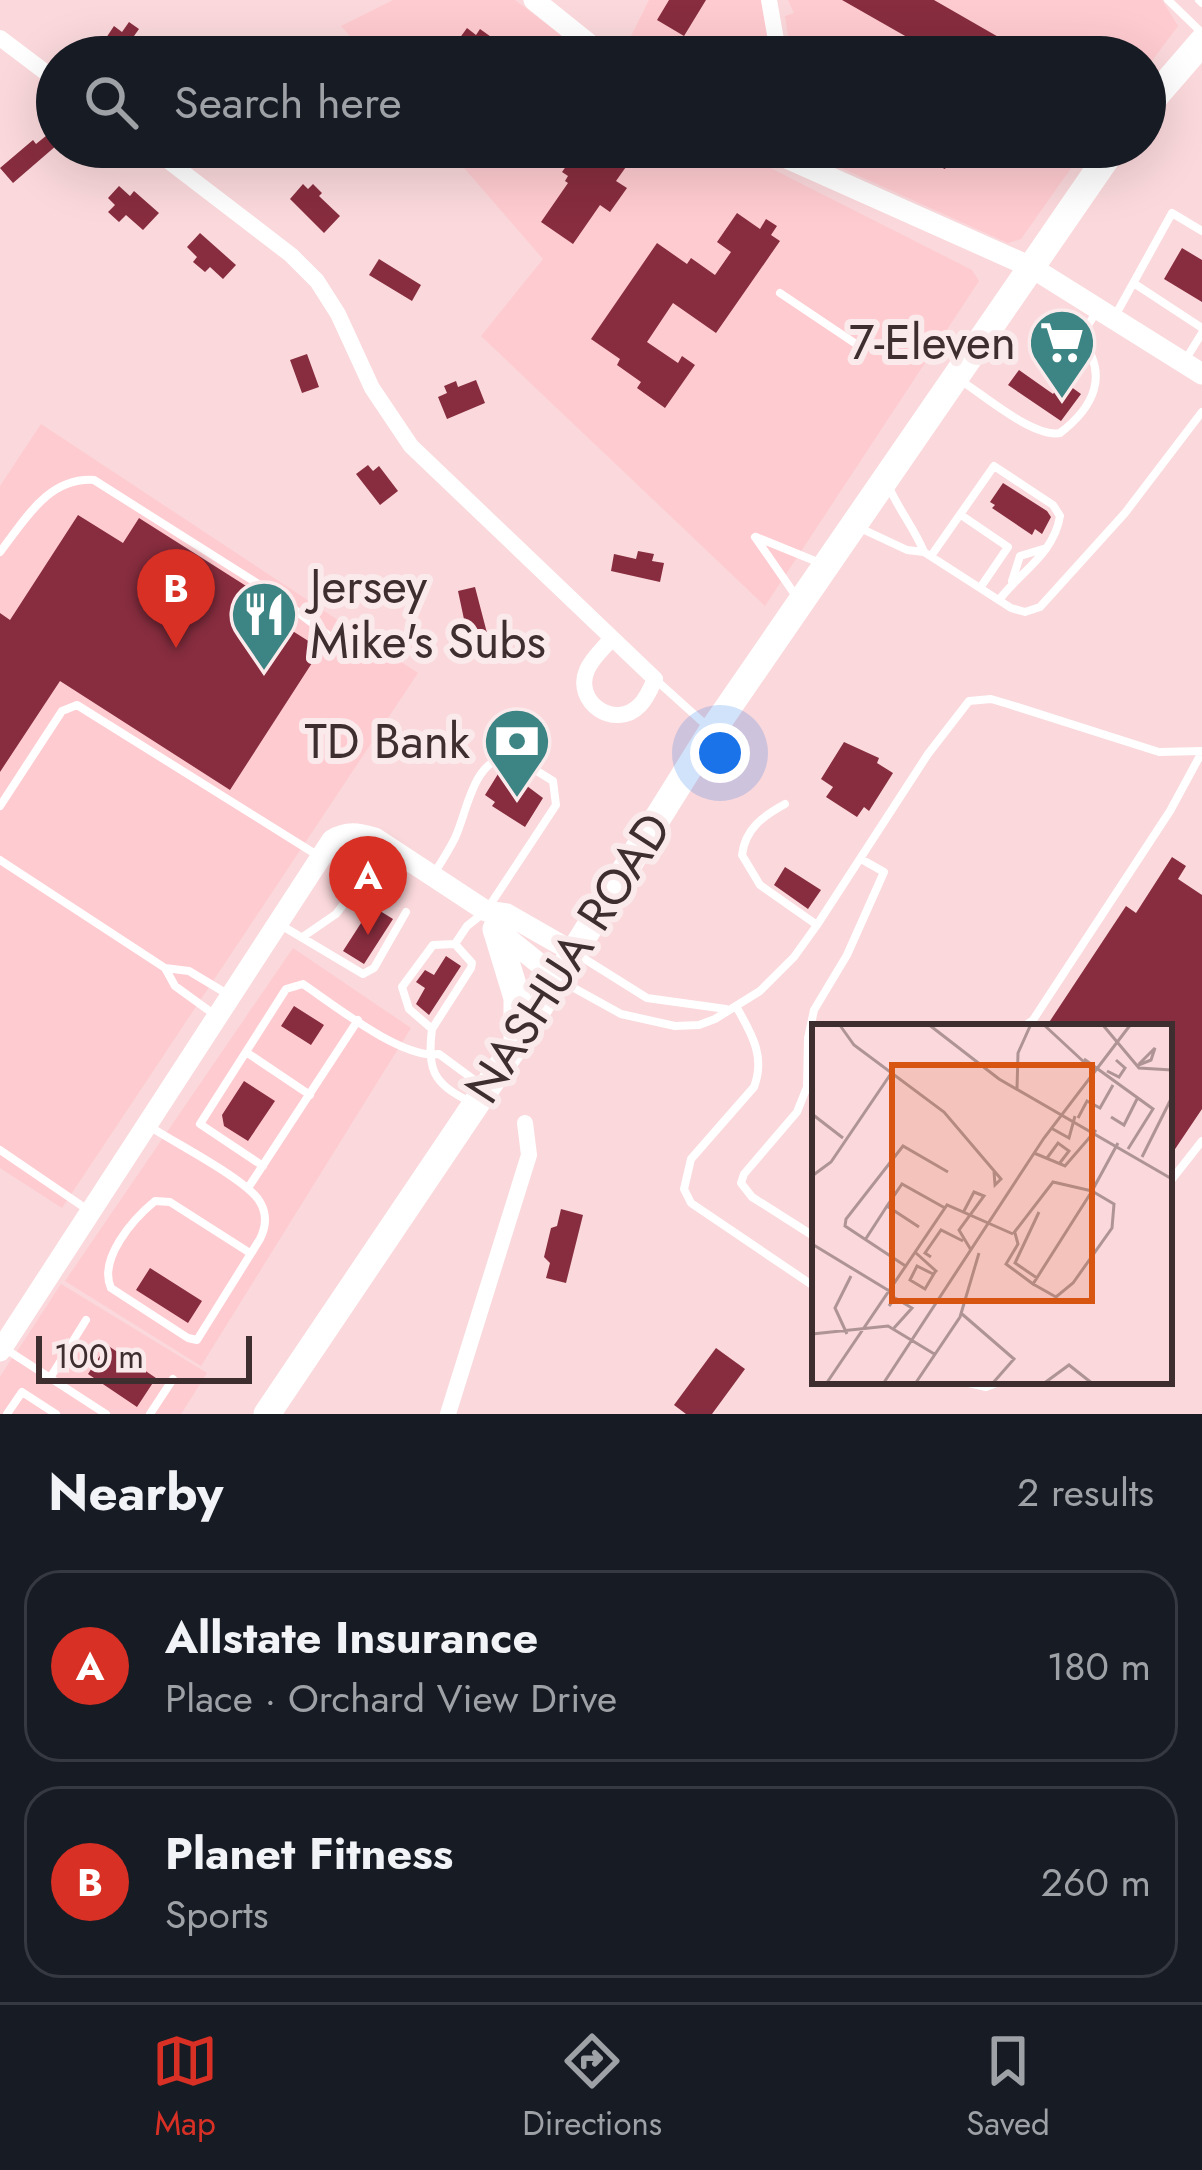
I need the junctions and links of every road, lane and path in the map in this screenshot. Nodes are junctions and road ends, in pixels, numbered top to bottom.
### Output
1 (534, 0) edge
2 (769, 0) edge
3 (1168, 0) edge
4 (579, 36) edge
5 (775, 36) edge
6 (1202, 37) edge
7 (0, 38) edge
8 (36, 65) edge
9 (1166, 82) edge
10 (178, 168) edge
11 (809, 168) edge
12 (1099, 168) edge
13 (1202, 231) edge
14 (1031, 267) junction
15 (1135, 284) junction
16 (780, 293) dead end
17 (1107, 312) junction
18 (1202, 330) edge
19 (859, 346) dead end
20 (1193, 368) edge
21 (954, 376) junction
22 (1202, 412) edge
23 (884, 478) junction
24 (961, 514) junction
25 (854, 525) junction
26 (1045, 549) junction
27 (0, 552) edge
28 (927, 554) junction
29 (826, 565) junction
30 (1012, 582) junction
31 (980, 588) junction
32 (999, 600) junction
33 (800, 602) junction
34 (612, 638) junction
35 (337, 641) dead end
36 (655, 679) junction
37 (712, 731) junction
38 (785, 804) dead end
39 (0, 806) edge
40 (318, 856) junction
41 (861, 859) junction
42 (0, 860) edge
43 (433, 875) junction
44 (360, 883) dead end
45 (406, 912) dead end
46 (491, 920) junction
47 (278, 923) junction
48 (817, 926) junction
49 (303, 936) junction
50 (454, 944) junction
51 (574, 952) junction
52 (165, 968) junction
53 (557, 978) junction
54 (230, 996) junction
55 (732, 1007) junction
56 (217, 1017) junction
57 (358, 1020) junction
58 (1026, 1024) edge
59 (432, 1029) junction
60 (517, 1043) junction
61 (246, 1052) junction
62 (428, 1056) junction
63 (310, 1095) junction
64 (481, 1097) junction
65 (525, 1123) dead end
66 (148, 1125) junction
67 (1202, 1141) edge
68 (0, 1150) edge
69 (263, 1166) junction
70 (1172, 1179) edge
71 (248, 1188) junction
72 (90, 1211) junction
73 (812, 1235) edge
74 (250, 1253) junction
75 (812, 1285) edge
76 (86, 1321) dead end
77 (1, 1349) edge
78 (50, 1378) junction
79 (173, 1378) dead end
80 (7, 1414) edge
81 (56, 1414) edge
82 (106, 1414) edge
83 (150, 1414) edge
84 (267, 1414) edge
85 (448, 1414) edge

1 - 4 street
2 - 5 street
3 - 6 lane
6 - 9 main road
7 - 8 street
10 - 34 street
11 - 14 street
12 - 14 main road, NASHUA ROAD
13 - 15 lane
14 - 17 street
14 - 21 main road, NASHUA ROAD
15 - 17 lane
15 - 18 lane
16 - 19 lane
17 - 20 street
17 - 21 lane
18 - 20 lane
21 - 23 main road, NASHUA ROAD
22 - 32 lane
23 - 25 main road, NASHUA ROAD
23 - 28 lane
24 - 26 lane
24 - 28 lane
24 - 31 lane
25 - 28 lane
25 - 29 main road, NASHUA ROAD
26 - 30 lane
26 - 30 lane
27 - 35 lane
28 - 31 lane
29 - 33 main road, NASHUA ROAD
29 - 33 lane
30 - 32 lane
31 - 32 lane
33 - 37 main road, NASHUA ROAD
34 - 36 street
34 - 36 street
36 - 37 lane
37 - 51 main road, NASHUA ROAD
38 - 48 lane
39 - 40 lane
40 - 43 street
40 - 47 street
41 - 48 lane
41 - 58 lane
41 - 73 lane
42 - 52 lane
43 - 46 street
43 - 46 lane
44 - 49 lane
45 - 49 lane
46 - 50 lane
46 - 51 street
46 - 53 street
46 - 60 main road
47 - 49 lane
47 - 54 street
48 - 55 lane
50 - 59 lane
50 - 59 lane
51 - 53 main road, NASHUA ROAD
51 - 55 lane
52 - 54 lane
52 - 56 lane
53 - 55 lane
53 - 60 main road, NASHUA ROAD
54 - 56 street
55 - 75 lane
56 - 66 street
57 - 61 lane
57 - 62 lane
57 - 63 lane
59 - 62 lane
60 - 64 main road, NASHUA ROAD
61 - 63 lane
61 - 69 lane
62 - 64 lane
62 - 64 lane
63 - 69 lane
64 - 84 main road, NASHUA ROAD
65 - 85 street
66 - 71 lane
66 - 72 street
67 - 70 lane
68 - 72 lane
69 - 71 lane
71 - 74 lane
72 - 77 street
74 - 74 lane
76 - 78 lane
77 - 78 lane
78 - 82 lane
79 - 83 lane
80 - 81 lane

